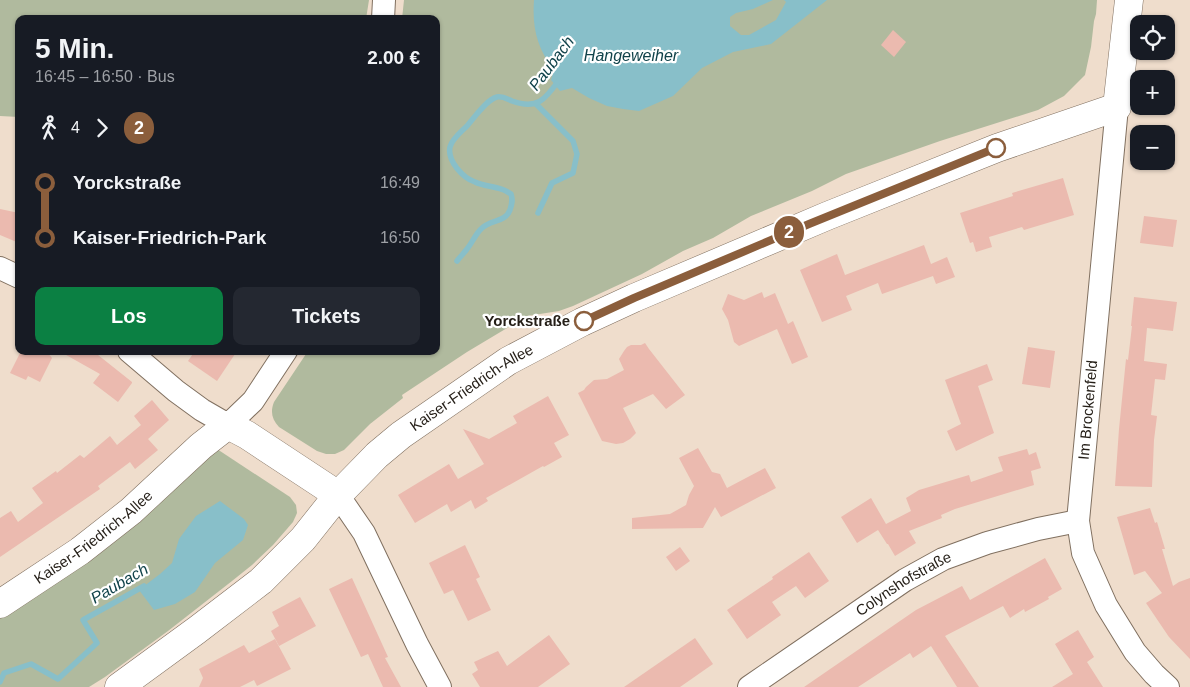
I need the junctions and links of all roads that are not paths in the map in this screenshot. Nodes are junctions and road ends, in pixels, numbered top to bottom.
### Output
1 (384, 0) edge
2 (1129, 0) edge
3 (383, 15) edge
4 (1117, 107) junction
5 (0, 268) edge
6 (15, 275) edge
7 (134, 355) edge
8 (283, 355) edge
9 (228, 425) junction
10 (338, 495) junction
11 (1078, 521) junction
12 (0, 604) edge
13 (119, 687) edge
14 (440, 687) edge
15 (749, 687) edge
16 (1168, 687) edge

1 - 3 street
2 - 4 street
4 - 10 street, Kaiser-Friedrich-Allee
4 - 11 street, Im Brockenfeld
5 - 6 street
7 - 9 street
8 - 9 street
9 - 10 street
9 - 12 street, Kaiser-Friedrich-Allee
10 - 13 street, Kaiser-Friedrich-Allee
10 - 14 street
11 - 15 street, Colynshofstraße
11 - 16 street, Im Brockenfeld

